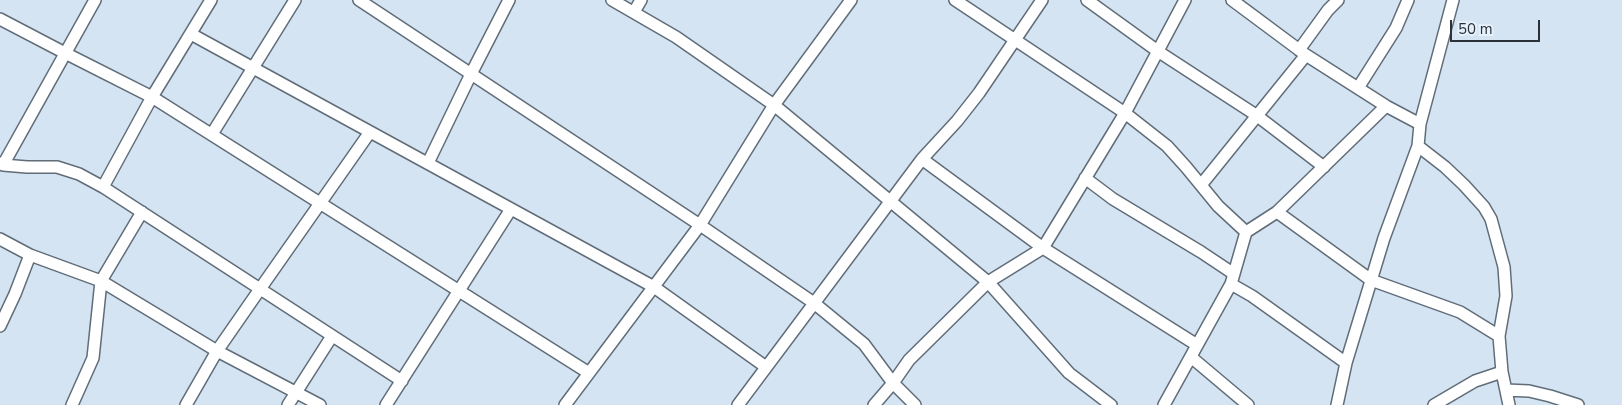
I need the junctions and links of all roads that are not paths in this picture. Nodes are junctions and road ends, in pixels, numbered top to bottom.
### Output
1 (95, 0) edge
2 (211, 0) edge
3 (296, 0) edge
4 (359, 0) edge
5 (509, 0) edge
6 (612, 0) edge
7 (641, 0) edge
8 (851, 0) edge
9 (955, 0) edge
10 (1042, 0) edge
11 (1087, 0) edge
12 (1185, 0) edge
13 (1232, 0) edge
14 (1338, 0) edge
15 (1408, 0) edge
16 (1453, 0) edge
17 (1246, 4) edge
18 (634, 12) junction
19 (0, 19) edge
20 (191, 34) junction
21 (1014, 40) junction
22 (1159, 52) junction
23 (1303, 52) junction
24 (65, 53) junction
25 (253, 68) junction
26 (471, 74) junction
27 (1358, 88) junction
28 (152, 96) junction
29 (774, 105) junction
30 (1386, 106) junction
31 (1125, 114) junction
32 (1256, 115) junction
33 (1420, 124) junction
34 (370, 132) junction
35 (212, 134) junction
36 (1418, 146) junction
37 (922, 159) junction
38 (428, 163) junction
39 (1, 164) edge
40 (1324, 167) junction
41 (1085, 178) junction
42 (1201, 185) junction
43 (103, 187) junction
44 (890, 201) junction
45 (320, 203) junction
46 (511, 209) junction
47 (142, 212) junction
48 (1277, 212) junction
49 (700, 225) junction
50 (1246, 232) junction
51 (0, 239) edge
52 (1043, 248) junction
53 (30, 255) junction
54 (1233, 279) junction
55 (1371, 280) junction
56 (101, 281) junction
57 (988, 282) junction
58 (654, 287) junction
59 (260, 288) junction
60 (459, 291) junction
61 (814, 303) junction
62 (0, 325) edge
63 (332, 336) junction
64 (1499, 336) junction
65 (1196, 345) junction
66 (217, 351) junction
67 (1191, 356) junction
68 (1346, 364) junction
69 (766, 368) junction
70 (1502, 372) junction
71 (589, 373) junction
72 (402, 381) junction
73 (893, 383) junction
74 (1506, 390) junction
75 (296, 393) junction
76 (72, 405) edge
77 (186, 405) edge
78 (288, 405) edge
79 (320, 405) edge
80 (386, 405) edge
81 (565, 405) edge
82 (738, 405) edge
83 (874, 405) edge
84 (915, 405) edge
85 (1111, 405) edge
86 (1164, 405) edge
87 (1248, 405) edge
88 (1337, 405) edge
89 (1434, 405) edge
90 (1509, 405) edge
91 (1578, 405) edge

1 - 24 street
2 - 20 street
3 - 25 street
4 - 26 street
5 - 26 street
6 - 18 street
7 - 18 street
8 - 29 street
9 - 21 street
10 - 21 street
11 - 22 street
12 - 22 street
13 - 17 street
14 - 23 street
15 - 27 street
16 - 33 street
17 - 23 street
18 - 29 street
19 - 24 street
20 - 25 street
20 - 28 street
21 - 31 street
21 - 37 street
22 - 31 street
22 - 32 street
23 - 27 street
23 - 32 street
24 - 28 street
24 - 39 street
25 - 34 street
25 - 35 street
26 - 38 street
26 - 49 street
27 - 30 street
28 - 35 street
28 - 43 street
29 - 44 street
29 - 49 street
30 - 33 street
30 - 40 street
31 - 41 street
31 - 42 street
32 - 40 street
32 - 42 street
33 - 36 street
34 - 38 street
34 - 45 street
35 - 45 street
36 - 55 street
36 - 64 street
37 - 44 street
37 - 52 street
38 - 46 street
39 - 43 street
40 - 48 street
41 - 52 street
41 - 54 street
42 - 50 street
43 - 47 street
44 - 57 street
44 - 61 street
45 - 59 street
45 - 60 street
46 - 58 street
46 - 60 street
47 - 56 street
47 - 59 street
48 - 50 street
48 - 55 street
49 - 58 street
49 - 61 street
50 - 54 street
51 - 53 street
52 - 57 street
52 - 65 street
53 - 56 street
53 - 62 street
54 - 65 street
54 - 68 street
55 - 64 street
55 - 68 street
56 - 66 street
56 - 76 street
57 - 73 street
57 - 85 street
58 - 69 street
58 - 71 street
59 - 63 street
59 - 66 street
60 - 71 street
60 - 72 street
61 - 69 street
61 - 73 street
63 - 72 street
63 - 75 street
64 - 70 street
65 - 67 street
66 - 75 street
66 - 77 street
67 - 86 street
67 - 87 street
68 - 88 street
69 - 82 street
70 - 74 street
70 - 89 street
71 - 81 street
72 - 80 street
73 - 83 street
73 - 84 street
74 - 90 street
74 - 91 street
75 - 78 street
75 - 79 street

